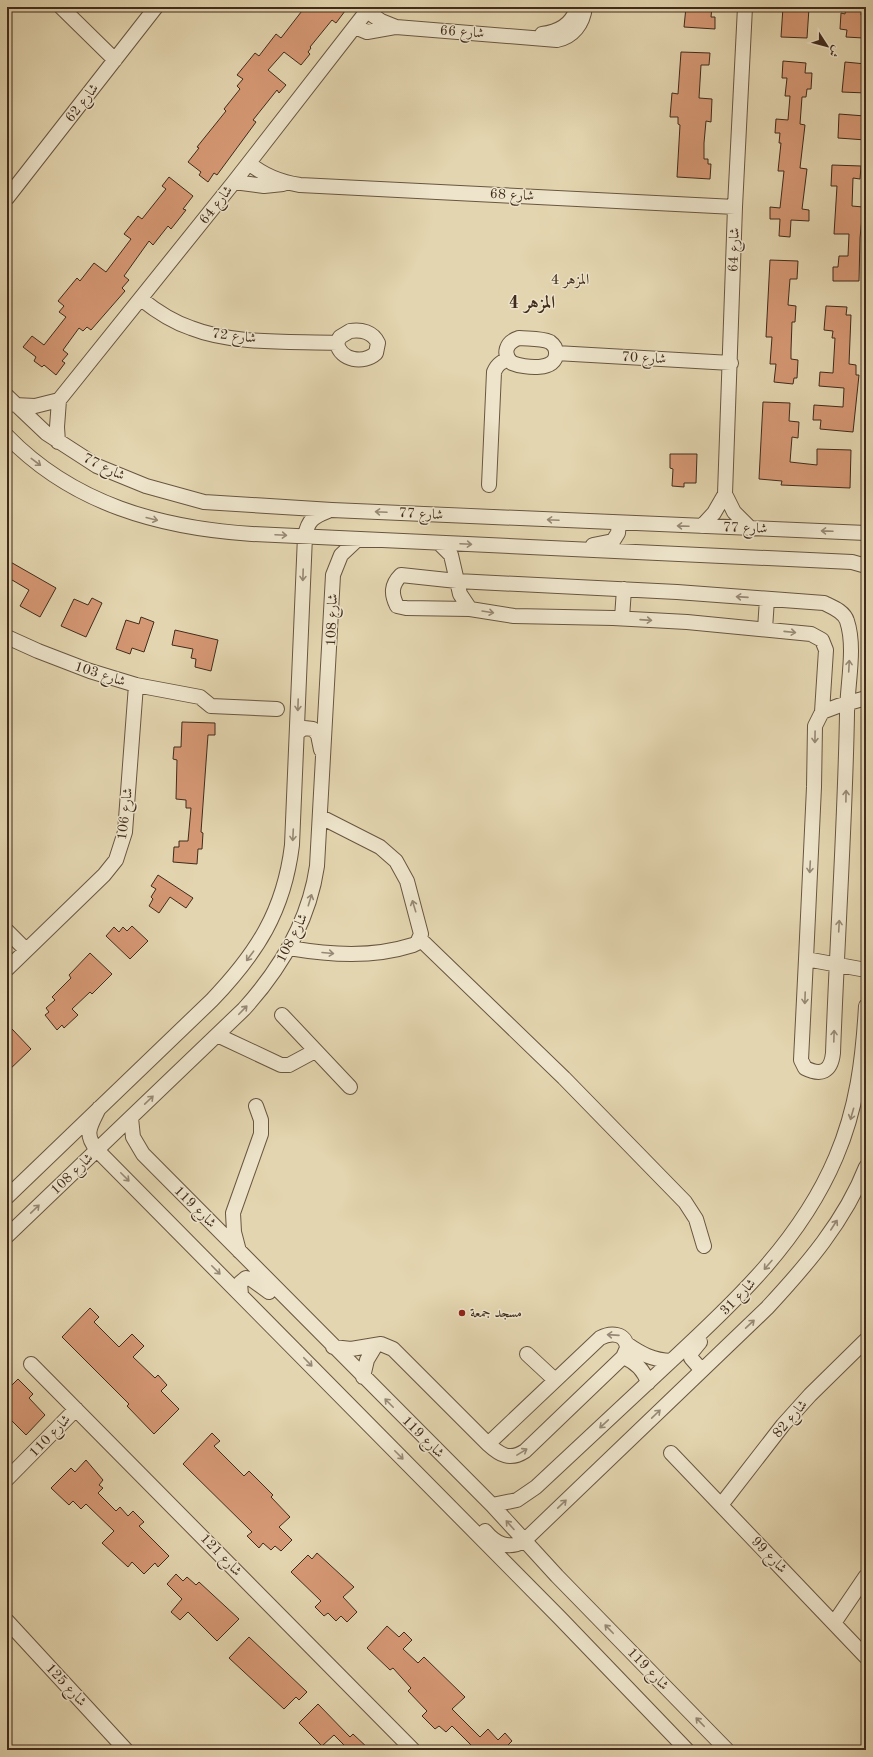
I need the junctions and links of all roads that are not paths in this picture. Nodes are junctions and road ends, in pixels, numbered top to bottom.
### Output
1 (61, 7) edge
2 (156, 7) edge
3 (577, 7) edge
4 (585, 7) edge
5 (745, 7) edge
6 (368, 9) edge
7 (355, 27) junction
8 (396, 27) junction
9 (528, 37) junction
10 (115, 60) junction
11 (249, 163) junction
12 (234, 182) junction
13 (288, 183) junction
14 (7, 198) edge
15 (735, 207) junction
16 (141, 299) junction
17 (337, 343) dead end
18 (556, 354) junction
19 (509, 360) junction
20 (731, 363) junction
21 (59, 400) junction
22 (11, 401) edge
23 (7, 436) edge
24 (58, 442) junction
25 (489, 485) dead end
26 (725, 494) junction
27 (332, 510) junction
28 (619, 523) junction
29 (702, 526) junction
30 (751, 529) junction
31 (866, 533) edge
32 (305, 536) junction
33 (358, 539) junction
34 (439, 543) junction
35 (567, 549) junction
36 (866, 566) edge
37 (458, 582) junction
38 (624, 589) junction
39 (767, 599) junction
40 (470, 609) junction
41 (622, 618) junction
42 (765, 629) junction
43 (7, 637) edge
44 (824, 683) junction
45 (848, 684) junction
46 (136, 685) junction
47 (866, 698) edge
48 (847, 704) junction
49 (277, 709) dead end
50 (822, 712) junction
51 (297, 733) junction
52 (324, 760) junction
53 (321, 816) junction
54 (7, 930) edge
55 (420, 938) junction
56 (289, 948) junction
57 (26, 950) junction
58 (806, 959) junction
59 (836, 965) junction
60 (7, 969) edge
61 (866, 970) edge
62 (866, 1006) edge
63 (282, 1015) dead end
64 (217, 1035) junction
65 (315, 1051) junction
66 (350, 1087) dead end
67 (256, 1106) dead end
68 (99, 1108) junction
69 (131, 1118) junction
70 (97, 1150) junction
71 (866, 1167) edge
72 (7, 1198) edge
73 (200, 1212) junction
74 (233, 1213) junction
75 (7, 1236) edge
76 (704, 1246) dead end
77 (239, 1251) junction
78 (748, 1288) junction
79 (241, 1295) junction
80 (299, 1312) junction
81 (866, 1340) edge
82 (376, 1345) junction
83 (333, 1347) junction
84 (625, 1350) junction
85 (527, 1354) dead end
86 (671, 1361) junction
87 (32, 1364) dead end
88 (704, 1368) junction
89 (363, 1377) junction
90 (555, 1380) junction
91 (648, 1382) junction
92 (76, 1409) junction
93 (488, 1444) junction
94 (671, 1452) dead end
95 (7, 1479) edge
96 (492, 1505) junction
97 (721, 1505) junction
98 (454, 1510) junction
99 (524, 1541) junction
100 (866, 1576) edge
101 (7, 1620) edge
102 (834, 1623) junction
103 (866, 1657) edge
104 (411, 1749) edge
105 (126, 1750) edge
106 (687, 1750) edge
107 (727, 1750) edge

1 - 10 street
2 - 10 street, شارع 62
3 - 9 street, شارع 66
4 - 9 street, شارع 66
5 - 15 street, شارع 64
6 - 7 street, شارع 64
6 - 8 street, شارع 66
7 - 8 street, شارع 66
7 - 11 street, شارع 64
8 - 9 street, شارع 66
10 - 14 street, شارع 62
11 - 12 street, شارع 64
11 - 13 street, شارع 68
12 - 13 street, شارع 68
12 - 16 street, شارع 64
13 - 15 street, شارع 68
15 - 20 street, شارع 64
16 - 17 street, شارع 72
16 - 21 street, شارع 64
18 - 19 street
18 - 19 street
18 - 20 street, شارع 70
19 - 25 street
20 - 26 street, شارع 64
21 - 22 street
21 - 24 street
22 - 24 street, شارع 77
23 -> 32 street, شارع 77
24 - 27 street, شارع 77
26 - 29 street, شارع 64
26 - 30 street, شارع 64
28 -> 27 street, شارع 77
27 - 32 street, شارع 108
29 -> 28 street, شارع 77
28 - 35 street
29 - 30 street, شارع 77
31 -> 30 street, شارع 77
32 - 33 street, شارع 77
32 -> 51 street, شارع 108
33 - 34 street, شارع 77
33 - 52 street, شارع 108
34 -> 35 street, شارع 77
34 - 37 street
35 - 36 street, شارع 77
37 - 38 street
37 - 40 street
37 - 40 street
39 -> 38 street
38 - 41 street
39 - 42 street
45 -> 39 street
40 -> 41 street
41 -> 42 street
42 -> 44 street
43 - 46 street, شارع 103
44 - 45 street
44 - 50 street
45 - 48 street
46 - 49 street, شارع 103
46 - 57 street, شارع 106
47 - 48 street
48 - 50 street
59 -> 48 street
50 -> 58 street
51 - 52 street
51 -> 68 street, شارع 108
52 - 53 street, شارع 108
55 -> 53 street
56 -> 53 street, شارع 108
54 - 57 street
56 -> 55 street
55 - 76 street
64 -> 56 street, شارع 108
57 - 60 street, شارع 106
58 - 59 street
58 -> 59 street
59 - 61 street
62 -> 78 street, شارع 31
63 - 65 street
64 - 65 street
69 -> 64 street, شارع 108
65 - 66 street
67 - 74 street
68 - 70 street, شارع 119
68 - 72 street, شارع 108
69 - 70 street, شارع 108
69 - 73 street, شارع 119
75 -> 70 street, شارع 108
70 -> 79 street, شارع 119
88 -> 71 street, شارع 31
73 - 74 street
73 - 77 street, شارع 119
74 - 77 street
77 - 80 street, شارع 119
78 - 86 street, شارع 31
78 - 88 street
79 - 80 street
79 -> 98 street, شارع 119
80 - 83 street, شارع 119
81 - 97 street, شارع 82
82 - 83 street
82 - 89 street
82 - 93 street
83 - 89 street, شارع 119
84 - 86 street
84 -> 90 street
84 - 91 street
93 -> 84 street
85 - 90 street
86 - 91 street, شارع 31
87 - 92 street, شارع 121
99 -> 88 street, شارع 31
96 -> 89 street, شارع 119
90 - 93 street
91 -> 96 street, شارع 31
92 - 95 street, شارع 110
92 - 104 street, شارع 121
94 - 97 street, شارع 99
99 -> 96 street, شارع 119
97 - 102 street, شارع 99
98 - 99 street
98 - 106 street, شارع 119
107 -> 99 street, شارع 119
100 - 102 street
101 - 105 street, شارع 125
102 - 103 street, شارع 99

